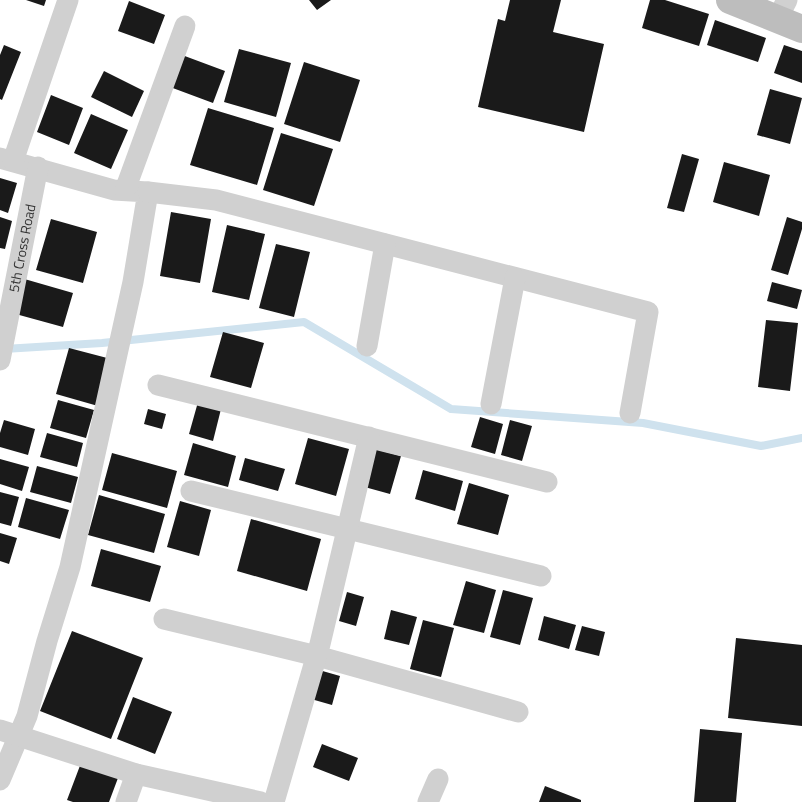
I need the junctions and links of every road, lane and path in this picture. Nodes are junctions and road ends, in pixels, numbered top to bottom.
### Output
1 (68, 0) edge
2 (730, 0) edge
3 (782, 9) edge
4 (185, 26) dead end
5 (802, 29) edge
6 (7, 160) edge
7 (38, 167) junction
8 (125, 190) junction
9 (148, 192) junction
10 (385, 244) junction
11 (515, 278) junction
12 (367, 346) dead end
13 (1, 350) edge
14 (158, 384) dead end
15 (491, 404) dead end
16 (630, 412) dead end
17 (369, 436) junction
18 (547, 482) dead end
19 (191, 491) dead end
20 (347, 529) junction
21 (541, 576) dead end
22 (164, 619) dead end
23 (318, 656) junction
24 (518, 712) dead end
25 (9, 733) edge
26 (136, 774) junction
27 (438, 779) dead end
28 (0, 780) edge
29 (126, 802) edge
30 (261, 802) edge
31 (274, 802) edge
32 (428, 802) edge

1 - 6 street
2 - 3 street
3 - 5 street
4 - 8 street
6 - 7 street
7 - 8 street
7 - 13 street, 5th Cross Road
8 - 9 street
9 - 10 street
9 - 25 street
10 - 11 street
10 - 12 street
11 - 15 street
11 - 16 street
14 - 17 street
17 - 18 street
17 - 20 street
19 - 20 street
20 - 21 street
20 - 23 street
22 - 23 street
23 - 24 street
23 - 31 street
25 - 26 street
25 - 28 street
26 - 29 street
26 - 30 street
27 - 32 street

